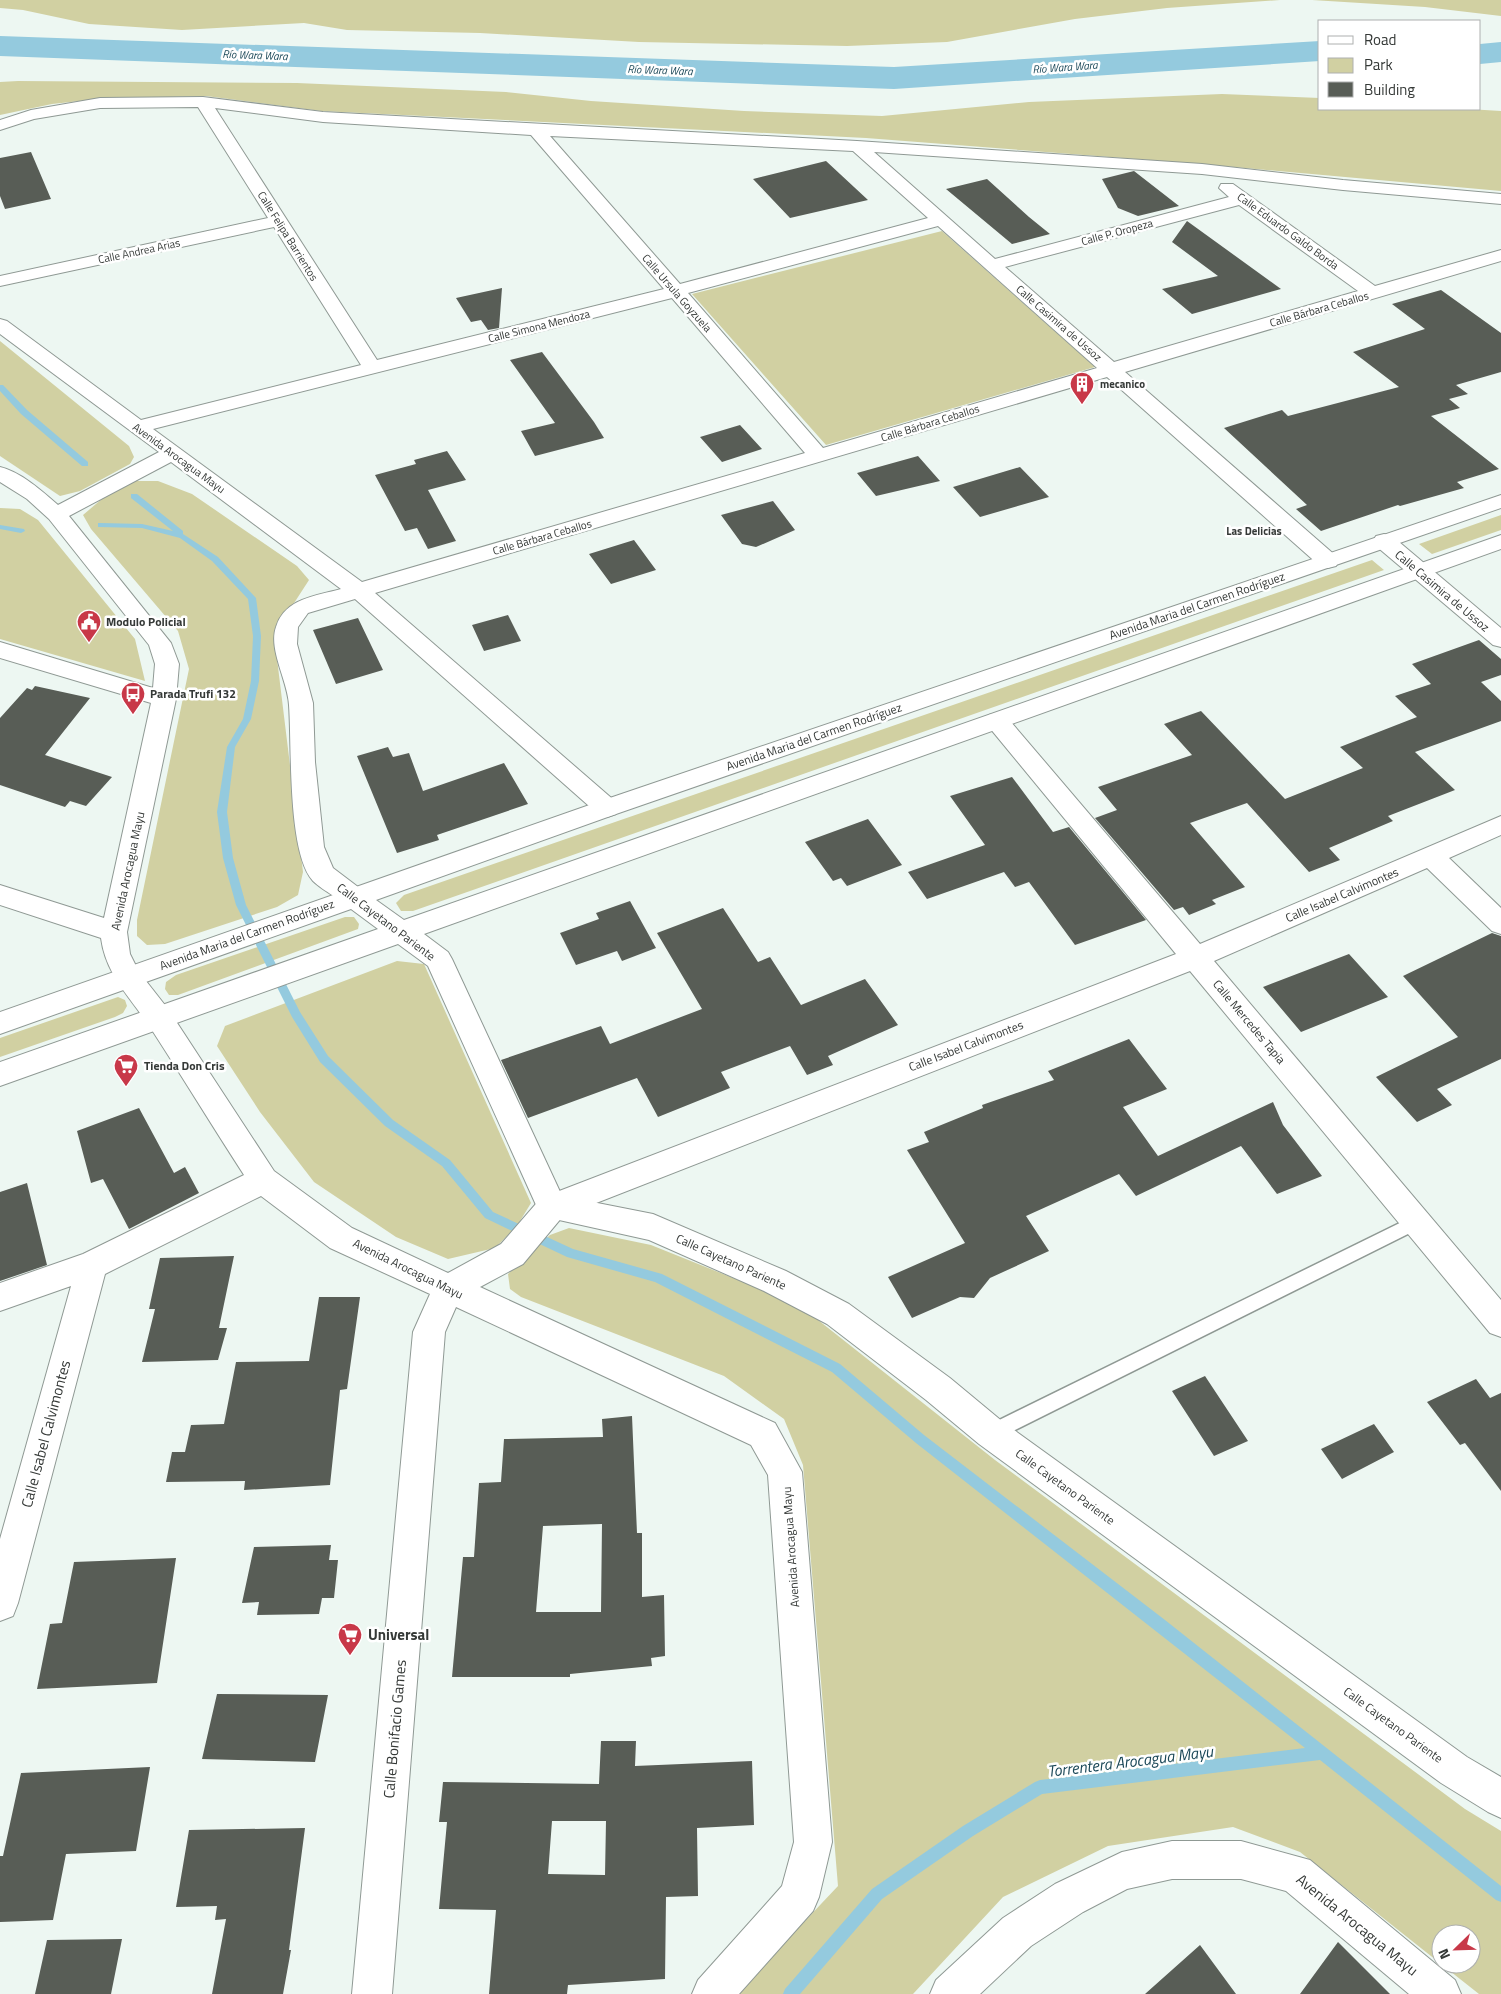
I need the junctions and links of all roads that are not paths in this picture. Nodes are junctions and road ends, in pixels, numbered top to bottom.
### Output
1 (203, 102) junction
2 (0, 125) edge
3 (536, 130) junction
4 (857, 146) junction
5 (1202, 169) junction
6 (1242, 199) junction
7 (1501, 199) edge
8 (941, 220) junction
9 (278, 221) junction
10 (1501, 255) edge
11 (992, 265) junction
12 (0, 282) edge
13 (676, 291) junction
14 (1374, 294) junction
15 (0, 325) edge
16 (373, 369) junction
17 (1111, 369) junction
18 (136, 427) junction
19 (171, 454) junction
20 (819, 456) junction
21 (0, 473) edge
22 (34, 495) junction
23 (0, 497) edge
24 (1501, 501) edge
25 (56, 514) junction
26 (1384, 542) junction
27 (1501, 542) edge
28 (1328, 561) junction
29 (1418, 570) junction
30 (359, 591) junction
31 (1501, 640) edge
32 (0, 650) edge
33 (164, 699) junction
34 (996, 721) junction
35 (607, 808) junction
36 (1501, 825) edge
37 (1431, 856) junction
38 (0, 895) edge
39 (353, 898) junction
40 (1501, 924) edge
41 (114, 932) junction
42 (401, 933) junction
43 (1194, 958) junction
44 (128, 978) junction
45 (158, 1017) junction
46 (0, 1023) edge
47 (0, 1074) edge
48 (263, 1180) junction
49 (552, 1207) junction
50 (1416, 1222) junction
51 (92, 1265) junction
52 (448, 1289) junction
53 (0, 1297) edge
54 (1501, 1323) edge
55 (991, 1433) junction
56 (0, 1603) edge
57 (1501, 1799) edge
58 (372, 1994) edge
59 (712, 1994) edge
60 (950, 1994) edge
61 (1442, 1994) edge

1 - 2 street
1 - 3 street
1 - 9 street, Calle Felipa Barrientos
3 - 4 street
3 - 13 street, Calle Ursula Goyzuela
4 - 5 street
4 - 8 street, Calle Casimira de Ussoz
5 - 6 street, Calle Eduardo Galdo Borda
5 - 7 street
6 - 11 street, Calle P. Oropeza
6 - 14 street, Calle Eduardo Galdo Borda
8 - 11 street, Calle Casimira de Ussoz
8 - 13 street, Calle Simona Mendoza
9 - 12 street, Calle Andrea Arias
9 - 16 street, Calle Felipa Barrientos
10 - 14 street, Calle Bárbara Ceballos
11 - 17 street, Calle Casimira de Ussoz
13 - 16 street, Calle Simona Mendoza
13 - 20 street, Calle Ursula Goyzuela
14 - 17 street, Calle Bárbara Ceballos
15 - 18 street, Avenida Arocagua Mayu
16 - 18 street, Calle Simona Mendoza
17 - 20 street, Calle Bárbara Ceballos
17 - 28 street, Calle Casimira de Ussoz
18 - 19 street, Avenida Arocagua Mayu
19 - 25 street
19 - 30 street, Avenida Arocagua Mayu
20 - 30 street, Calle Bárbara Ceballos
21 - 22 street, Avenida Arocagua Mayu
22 - 23 street
22 - 25 street, Avenida Arocagua Mayu
24 - 26 street, Avenida Maria del Carmen Rodríguez
25 - 33 street, Avenida Arocagua Mayu
26 - 28 street, Avenida Maria del Carmen Rodríguez
26 - 29 street, Calle Casimira de Ussoz
27 - 29 street
28 - 35 street, Avenida Maria del Carmen Rodríguez
29 - 31 street, Calle Casimira de Ussoz
29 - 34 street
30 - 35 street, Avenida Arocagua Mayu
30 - 39 street, Calle Cayetano Pariente
32 - 33 street
33 - 41 street, Avenida Arocagua Mayu
34 - 42 street
34 - 43 street, Calle Mercedes Tapia
35 - 39 street, Avenida Maria del Carmen Rodríguez
36 - 37 street, Calle Isabel Calvimontes
37 - 40 street
37 - 43 street, Calle Isabel Calvimontes
38 - 41 street
39 - 42 street, Calle Cayetano Pariente
39 - 44 street, Avenida Maria del Carmen Rodríguez
41 - 44 street, Avenida Arocagua Mayu
42 - 45 street
42 - 49 street, Calle Cayetano Pariente
43 - 49 street, Calle Isabel Calvimontes
43 - 50 street, Calle Mercedes Tapia
44 - 45 street, Avenida Arocagua Mayu
44 - 46 street, Avenida Maria del Carmen Rodríguez
45 - 47 street
45 - 48 street, Avenida Arocagua Mayu
48 - 51 street
48 - 52 street, Avenida Arocagua Mayu
49 - 52 street, Calle Isabel Calvimontes
49 - 55 street, Calle Cayetano Pariente
50 - 54 street, Calle Mercedes Tapia
50 - 55 lane
51 - 53 street
51 - 56 street, Calle Isabel Calvimontes
52 - 58 street, Calle Bonifacio Games
52 - 59 street, Avenida Arocagua Mayu
55 - 57 street, Calle Cayetano Pariente
60 - 61 street, Avenida Arocagua Mayu

